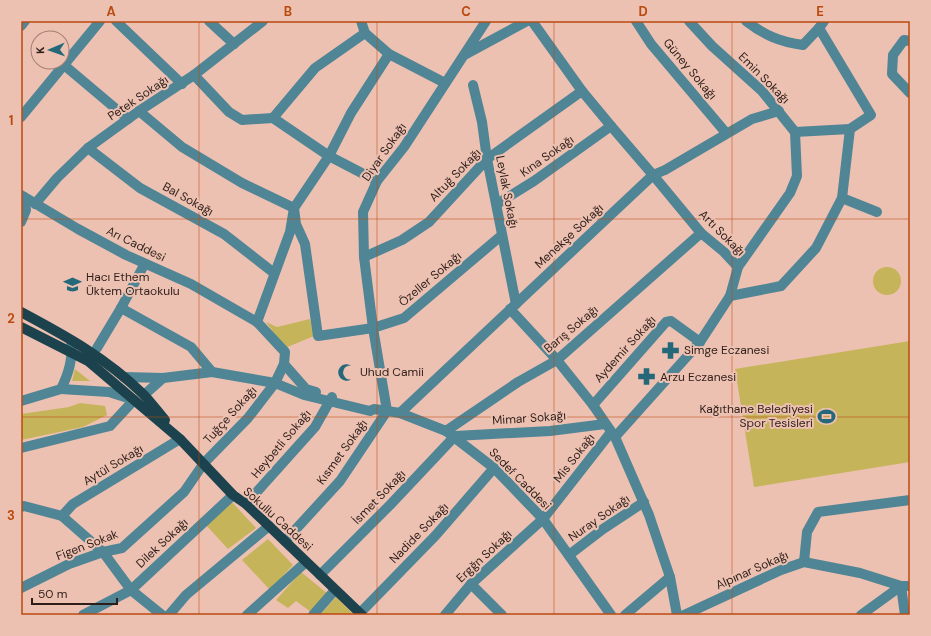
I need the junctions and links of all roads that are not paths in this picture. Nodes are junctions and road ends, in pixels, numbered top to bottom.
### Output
1 (25, 21) edge
2 (100, 21) edge
3 (116, 21) edge
4 (209, 21) edge
5 (263, 21) edge
6 (361, 21) edge
7 (486, 21) edge
8 (527, 21) edge
9 (532, 21) edge
10 (636, 21) edge
11 (688, 21) edge
12 (746, 21) edge
13 (821, 25) edge
14 (21, 26) edge
15 (365, 33) junction
16 (910, 41) edge
17 (234, 44) junction
18 (389, 54) junction
19 (464, 56) junction
20 (70, 58) edge
21 (60, 70) edge
22 (70, 70) edge
23 (194, 75) junction
24 (445, 83) junction
25 (182, 84) junction
26 (473, 85) dead end
27 (582, 91) junction
28 (910, 93) edge
29 (139, 111) junction
30 (779, 111) junction
31 (21, 117) edge
32 (273, 118) junction
33 (128, 120) junction
34 (611, 126) junction
35 (850, 129) junction
36 (795, 132) junction
37 (726, 133) junction
38 (88, 148) junction
39 (329, 156) junction
40 (487, 159) junction
41 (653, 174) junction
42 (377, 181) junction
43 (22, 196) edge
44 (842, 198) junction
45 (35, 204) junction
46 (497, 204) junction
47 (294, 208) junction
48 (877, 212) dead end
49 (21, 222) edge
50 (701, 233) junction
51 (502, 235) junction
52 (364, 258) junction
53 (143, 267) dead end
54 (738, 267) junction
55 (274, 273) junction
56 (730, 296) junction
57 (513, 307) junction
58 (121, 308) junction
59 (21, 312) edge
60 (257, 322) junction
61 (21, 327) edge
62 (373, 328) junction
63 (70, 338) junction
64 (700, 342) junction
65 (97, 348) dead end
66 (72, 352) junction
67 (557, 360) junction
68 (284, 364) junction
69 (212, 372) junction
70 (124, 377) junction
71 (163, 378) junction
72 (275, 384) junction
73 (61, 389) junction
74 (144, 395) junction
75 (331, 399) junction
76 (134, 400) junction
77 (21, 401) edge
78 (593, 405) junction
79 (387, 411) junction
80 (400, 413) junction
81 (610, 431) junction
82 (450, 433) junction
83 (180, 439) junction
84 (21, 448) edge
85 (204, 463) junction
86 (494, 468) junction
87 (233, 495) junction
88 (910, 500) edge
89 (644, 502) junction
90 (22, 504) edge
91 (246, 504) junction
92 (62, 516) junction
93 (543, 519) junction
94 (269, 526) junction
95 (285, 541) junction
96 (102, 552) junction
97 (569, 555) junction
98 (306, 562) junction
99 (804, 562) junction
100 (320, 575) junction
101 (670, 577) junction
102 (471, 584) junction
103 (906, 586) edge
104 (21, 588) edge
105 (131, 590) junction
106 (335, 590) junction
107 (361, 614) edge
108 (83, 615) edge
109 (162, 615) edge
110 (169, 615) edge
111 (247, 615) edge
112 (313, 615) edge
113 (445, 615) edge
114 (502, 615) edge
115 (611, 615) edge
116 (625, 615) edge
117 (677, 615) edge
118 (684, 615) edge
119 (861, 615) edge
120 (905, 615) edge

1 - 14 street
2 - 20 street
3 - 25 street
4 - 17 street
5 - 17 street, Petek Sokağı
6 - 15 street
7 - 19 street, Diyar Sokağı
8 - 19 street
9 - 27 street, Artı Sokağı
10 - 37 street, Güney Sokağı
11 - 30 street, Emin Sokağı
12 - 13 street
13 - 35 street
15 - 18 street
15 - 32 street
16 - 28 street
17 - 23 street, Petek Sokağı
18 - 24 street
18 - 39 street
19 - 24 street, Diyar Sokağı
21 - 31 street
22 - 33 street
23 - 25 street, Petek Sokağı
23 - 32 street
24 - 42 street, Diyar Sokağı
25 - 29 street, Petek Sokağı
26 - 40 street, Leylak Sokağı
27 - 34 street, Artı Sokağı
27 - 40 street, Altuğ Sokağı
29 - 33 street, Petek Sokağı
29 - 47 street
30 - 36 street, Emin Sokağı
30 - 37 street, Menekşe Sokağı
32 - 39 street
33 - 38 street, Petek Sokağı
34 - 41 street, Artı Sokağı
34 - 46 street, Kına Sokağı
35 - 36 street
35 - 44 street
36 - 54 street
37 - 41 street, Menekşe Sokağı
38 - 45 street, Petek Sokağı
38 - 55 street, Bal Sokağı
39 - 42 street
39 - 47 street
40 - 46 street, Leylak Sokağı
40 - 52 street, Altuğ Sokağı
41 - 50 street, Artı Sokağı
41 - 57 street, Menekşe Sokağı
42 - 52 street, Diyar Sokağı
43 - 45 street, Arı Caddesi
43 - 49 street
44 - 48 street
44 - 56 street
45 - 60 street, Arı Caddesi
46 - 51 street, Leylak Sokağı
47 - 55 street
47 - 62 street, Özeller Sokağı
50 - 54 street, Artı Sokağı
50 - 67 street, Barış Sokağı
51 - 57 street, Leylak Sokağı
51 - 62 street, Özeller Sokağı
52 - 62 street, Diyar Sokağı
53 - 58 street
54 - 56 street, Artı Sokağı
55 - 60 street
56 - 64 street, Artı Sokağı
57 - 67 street
57 - 80 street, Menekşe Sokağı
58 - 65 street
58 - 69 street
59 - 63 main road, Sokullu Caddesi
60 - 68 street, Arı Caddesi
61 - 66 main road, Sokullu Caddesi
62 - 79 street, Diyar Sokağı
63 - 66 street
63 - 70 main road, Sokullu Caddesi
64 - 78 street, Aydemir Sokağı
64 - 81 street, Mis Sokağı
66 - 73 street
66 - 76 main road, Sokullu Caddesi
67 - 78 street
67 - 82 street, Barış Sokağı
68 - 72 street
68 - 75 street, Sedef Caddesi
69 - 71 street, Sedef Caddesi
69 - 72 street, Sedef Caddesi
70 - 71 street, Sedef Caddesi
70 - 74 main road, Sokullu Caddesi
71 - 74 street
72 - 75 street, Sedef Caddesi
72 - 85 street, Tuğçe Sokağı
73 - 76 street
73 - 77 street
74 - 83 main road, Sokullu Caddesi
75 - 79 street, Sedef Caddesi
75 - 91 street, Heybetli Sokağı
76 - 83 main road, Sokullu Caddesi
76 - 84 street
78 - 81 street
79 - 80 street, Sedef Caddesi
79 - 95 street, Kısmet Sokağı
80 - 82 street, Sedef Caddesi
81 - 82 street, Mimar Sokağı
81 - 89 street
81 - 93 street, Mis Sokağı
82 - 86 street, Sedef Caddesi
82 - 100 street, İsmet Sokağı
83 - 85 main road, Sokullu Caddesi
83 - 92 street, Aytül Sokağı
85 - 87 main road, Sokullu Caddesi
85 - 96 street, Figen Sokak
86 - 93 street, Sedef Caddesi
86 - 107 street, Nadide Sokağı
87 - 91 main road, Sokullu Caddesi
87 - 105 street, Dilek Sokağı
88 - 99 street
89 - 97 street, Nuray Sokağı
89 - 101 street
90 - 92 street
91 - 94 main road, Sokullu Caddesi
92 - 96 street
93 - 97 street, Sedef Caddesi
93 - 102 street, Ergğn Sokağı
94 - 95 main road, Sokullu Caddesi
94 - 110 street
95 - 98 main road, Sokullu Caddesi
96 - 104 street, Figen Sokak
96 - 105 street
97 - 115 street, Sedef Caddesi
98 - 100 main road, Sokullu Caddesi
98 - 111 street
99 - 103 street, Alpınar Sokağı
99 - 118 street, Alpınar Sokağı
100 - 106 main road, Sokullu Caddesi
101 - 116 street
101 - 117 street
102 - 113 street, Ergğn Sokağı
102 - 114 street
103 - 119 street
103 - 120 street
105 - 108 street, Dilek Sokağı
105 - 109 street
106 - 107 main road, Sokullu Caddesi
106 - 112 street

